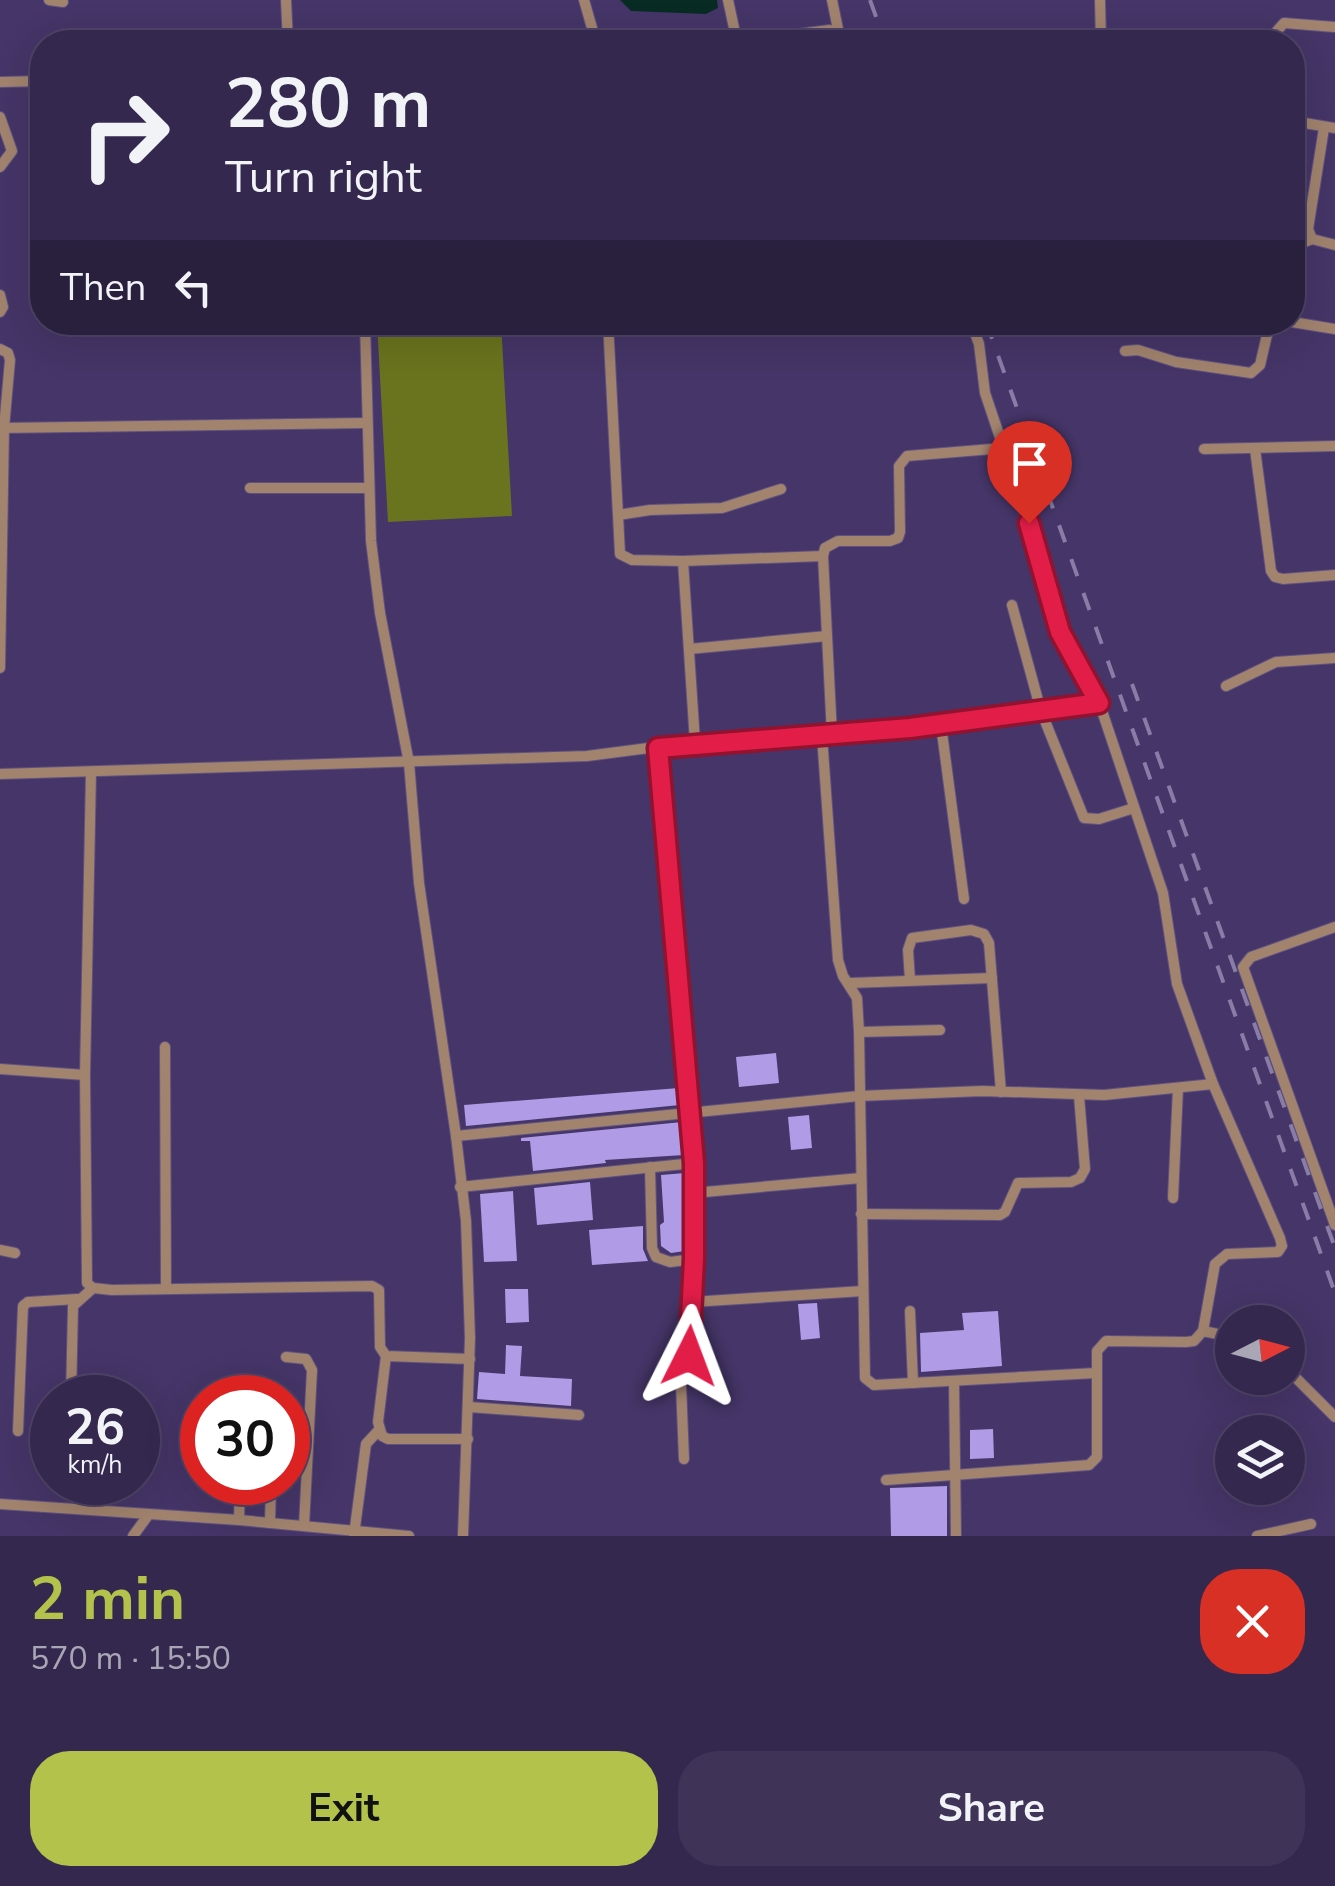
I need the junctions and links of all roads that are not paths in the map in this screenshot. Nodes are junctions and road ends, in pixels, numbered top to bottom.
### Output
1 (49, 0) edge
2 (286, 0) edge
3 (584, 0) edge
4 (728, 0) edge
5 (832, 0) edge
6 (1100, 0) edge
7 (63, 2) edge
8 (1335, 27) edge
9 (287, 30) edge
10 (593, 30) edge
11 (733, 30) edge
12 (840, 30) edge
13 (1100, 30) edge
14 (1278, 30) edge
15 (30, 81) edge
16 (0, 82) edge
17 (0, 117) edge
18 (1305, 123) edge
19 (1330, 128) edge
20 (0, 166) edge
21 (1312, 240) junction
22 (1305, 242) edge
23 (1335, 245) edge
24 (0, 295) edge
25 (0, 312) edge
26 (1305, 324) edge
27 (1335, 329) edge
28 (365, 335) edge
29 (609, 335) edge
30 (976, 335) edge
31 (1267, 335) edge
32 (0, 349) edge
33 (1125, 351) dead end
34 (366, 423) junction
35 (2, 428) edge
36 (1335, 446) edge
37 (1004, 448) junction
38 (1204, 449) dead end
39 (1255, 450) junction
40 (250, 488) dead end
41 (368, 488) junction
42 (781, 489) dead end
43 (618, 515) junction
44 (823, 556) junction
45 (683, 561) junction
46 (1335, 575) edge
47 (1012, 605) dead end
48 (827, 636) junction
49 (689, 649) junction
50 (1335, 658) edge
51 (0, 668) edge
52 (1226, 686) dead end
53 (1099, 703) junction
54 (1041, 712) junction
55 (941, 725) junction
56 (827, 736) junction
57 (695, 742) junction
58 (658, 748) junction
59 (409, 763) junction
60 (91, 772) junction
61 (0, 774) edge
62 (1134, 808) junction
63 (964, 899) dead end
64 (1335, 926) edge
65 (992, 978) junction
66 (910, 980) junction
67 (850, 984) junction
68 (940, 1030) dead end
69 (859, 1032) junction
70 (165, 1047) dead end
71 (0, 1068) edge
72 (85, 1076) junction
73 (1213, 1084) junction
74 (1178, 1088) junction
75 (1001, 1092) junction
76 (860, 1096) junction
77 (1079, 1096) junction
78 (689, 1114) junction
79 (456, 1136) junction
80 (694, 1163) junction
81 (650, 1167) junction
82 (861, 1178) junction
83 (460, 1187) junction
84 (694, 1192) junction
85 (1173, 1198) dead end
86 (861, 1214) junction
87 (1335, 1225) edge
88 (0, 1250) edge
89 (15, 1253) dead end
90 (694, 1259) junction
91 (93, 1288) junction
92 (166, 1288) junction
93 (863, 1291) junction
94 (77, 1299) junction
95 (692, 1302) junction
96 (910, 1311) dead end
97 (1203, 1331) junction
98 (1215, 1333) edge
99 (386, 1356) junction
100 (286, 1357) dead end
101 (470, 1359) junction
102 (1096, 1373) junction
103 (71, 1375) edge
104 (954, 1381) junction
105 (913, 1383) junction
106 (1305, 1387) edge
107 (468, 1407) junction
108 (579, 1415) dead end
109 (1335, 1416) edge
110 (378, 1430) junction
111 (18, 1431) dead end
112 (468, 1439) junction
113 (684, 1459) dead end
114 (953, 1474) junction
115 (886, 1480) dead end
116 (0, 1504) edge
117 (239, 1505) edge
118 (270, 1505) edge
119 (149, 1514) junction
120 (239, 1520) junction
121 (270, 1523) junction
122 (1311, 1524) dead end
123 (304, 1526) junction
124 (284, 1530) edge
125 (354, 1534) edge
126 (133, 1536) edge
127 (409, 1536) edge
128 (464, 1536) edge
129 (956, 1536) edge
130 (1257, 1536) edge

1 - 7 street
2 - 9 street
3 - 10 street
4 - 11 street
5 - 12 street
6 - 13 street
8 - 14 street
15 - 16 street
17 - 20 street
18 - 19 street
19 - 21 street
21 - 22 street
21 - 23 street
24 - 25 street
26 - 27 street
28 - 34 street
29 - 43 street
30 - 37 street
31 - 33 street
32 - 35 street
34 - 35 street
34 - 41 street
35 - 51 street
36 - 39 street
37 - 44 street
37 - 53 street
38 - 39 street
39 - 46 street
40 - 41 street
41 - 59 street
42 - 43 street
43 - 45 street
44 - 45 street
44 - 48 street
45 - 49 street
47 - 54 street
48 - 49 street
48 - 56 street
49 - 57 street
50 - 52 street
53 - 54 street
53 - 62 street
54 - 55 street
54 - 62 street
55 - 56 street
55 - 63 street
56 - 57 street
56 - 67 street
57 - 58 street
58 - 59 street
58 - 78 street
59 - 60 street
59 - 79 street
60 - 61 street
60 - 72 street
62 - 73 street
64 - 87 street
65 - 66 street
65 - 66 street
65 - 75 street
66 - 67 street
67 - 69 street
68 - 69 street
69 - 76 street
70 - 92 street
71 - 72 street
72 - 91 street
73 - 74 street
73 - 97 street
74 - 77 street
74 - 85 street
75 - 76 street
75 - 77 street
76 - 78 street
76 - 82 street
77 - 86 street
78 - 79 street
78 - 80 street
79 - 83 street
80 - 81 street
80 - 84 street
81 - 83 street
81 - 90 street
82 - 84 street
82 - 86 street
83 - 101 street
84 - 90 street
86 - 93 street
88 - 89 street
90 - 95 street
91 - 92 street
91 - 94 street
92 - 99 street
93 - 95 street
93 - 105 street
94 - 103 street
94 - 111 street
95 - 113 street
96 - 105 street
97 - 98 street
97 - 102 street
99 - 101 street
99 - 110 street
100 - 123 street
101 - 107 street
102 - 104 street
102 - 114 street
104 - 105 street
104 - 114 street
106 - 109 street
107 - 108 street
107 - 112 street
110 - 112 street
110 - 125 street
112 - 128 street
114 - 115 street
114 - 129 street
116 - 119 street
117 - 120 street
118 - 121 street
119 - 120 street
119 - 126 street
120 - 121 street
121 - 124 street
122 - 130 street
123 - 124 street
123 - 125 street
125 - 127 street

